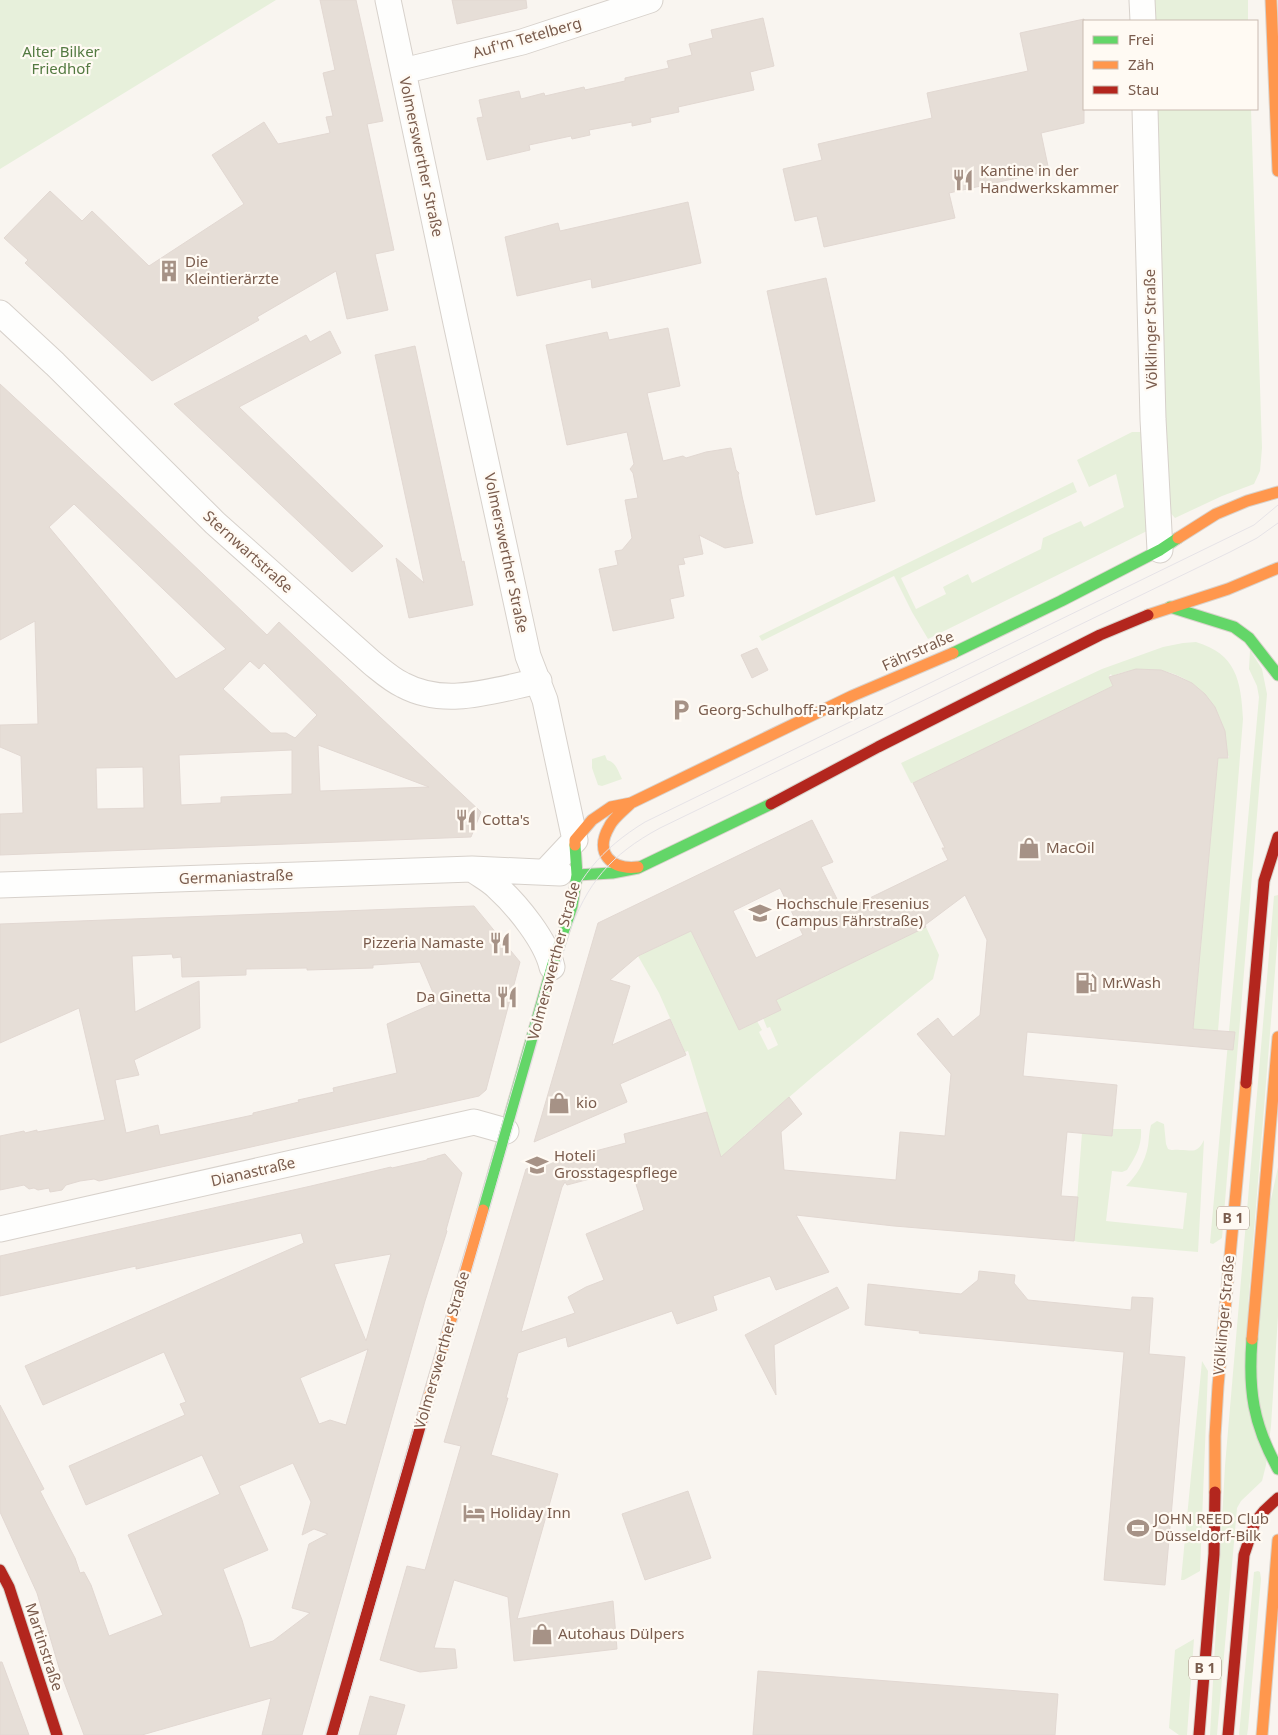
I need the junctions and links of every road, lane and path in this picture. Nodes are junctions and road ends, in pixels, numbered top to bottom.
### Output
1 (388, 0) edge
2 (650, 0) edge
3 (1142, 0) edge
4 (1271, 0) edge
5 (1143, 20) edge
6 (403, 71) junction
7 (1146, 110) edge
8 (1278, 171) edge
9 (0, 313) edge
10 (1278, 492) edge
11 (1160, 550) junction
12 (1278, 568) edge
13 (1170, 607) junction
14 (1278, 675) edge
15 (539, 681) junction
16 (631, 803) junction
17 (1278, 837) edge
18 (574, 840) junction
19 (639, 867) junction
20 (472, 869) junction
21 (545, 872) junction
22 (578, 875) junction
23 (0, 885) edge
24 (552, 968) junction
25 (1278, 1037) edge
26 (506, 1131) junction
27 (0, 1229) edge
28 (1278, 1469) edge
29 (1278, 1498) edge
30 (1278, 1540) edge
31 (0, 1570) edge
32 (1277, 1574) edge
33 (57, 1735) edge
34 (332, 1735) edge
35 (1199, 1735) edge
36 (1228, 1735) edge
37 (1262, 1735) edge

1 - 6 street, Volmerswerther Straße
2 - 6 street, Auf'm Tetelberg
3 - 5 street
4 - 8 street
6 - 15 street, Volmerswerther Straße
7 - 11 street, Völklinger Straße
9 - 15 street, Sternwartstraße
10 - 11 street, Fährstraße
11 - 16 street, Fährstraße
12 - 13 street
13 - 14 street
13 - 19 street
15 - 18 street, Volmerswerther Straße
16 - 18 street, Fährstraße
16 - 19 street
17 - 35 street, Völklinger Straße / B 1
18 - 21 street
18 - 22 street, Volmerswerther Straße
19 - 22 street
20 - 21 street, Germaniastraße
20 - 23 street, Germaniastraße
20 - 24 street
21 - 22 street, Germaniastraße
22 - 24 street, Volmerswerther Straße
24 - 26 street, Volmerswerther Straße
25 - 28 street
26 - 27 street, Dianastraße
26 - 34 street, Volmerswerther Straße
29 - 36 street, B 1
30 - 32 street
31 - 33 street, Martinstraße
32 - 37 street

